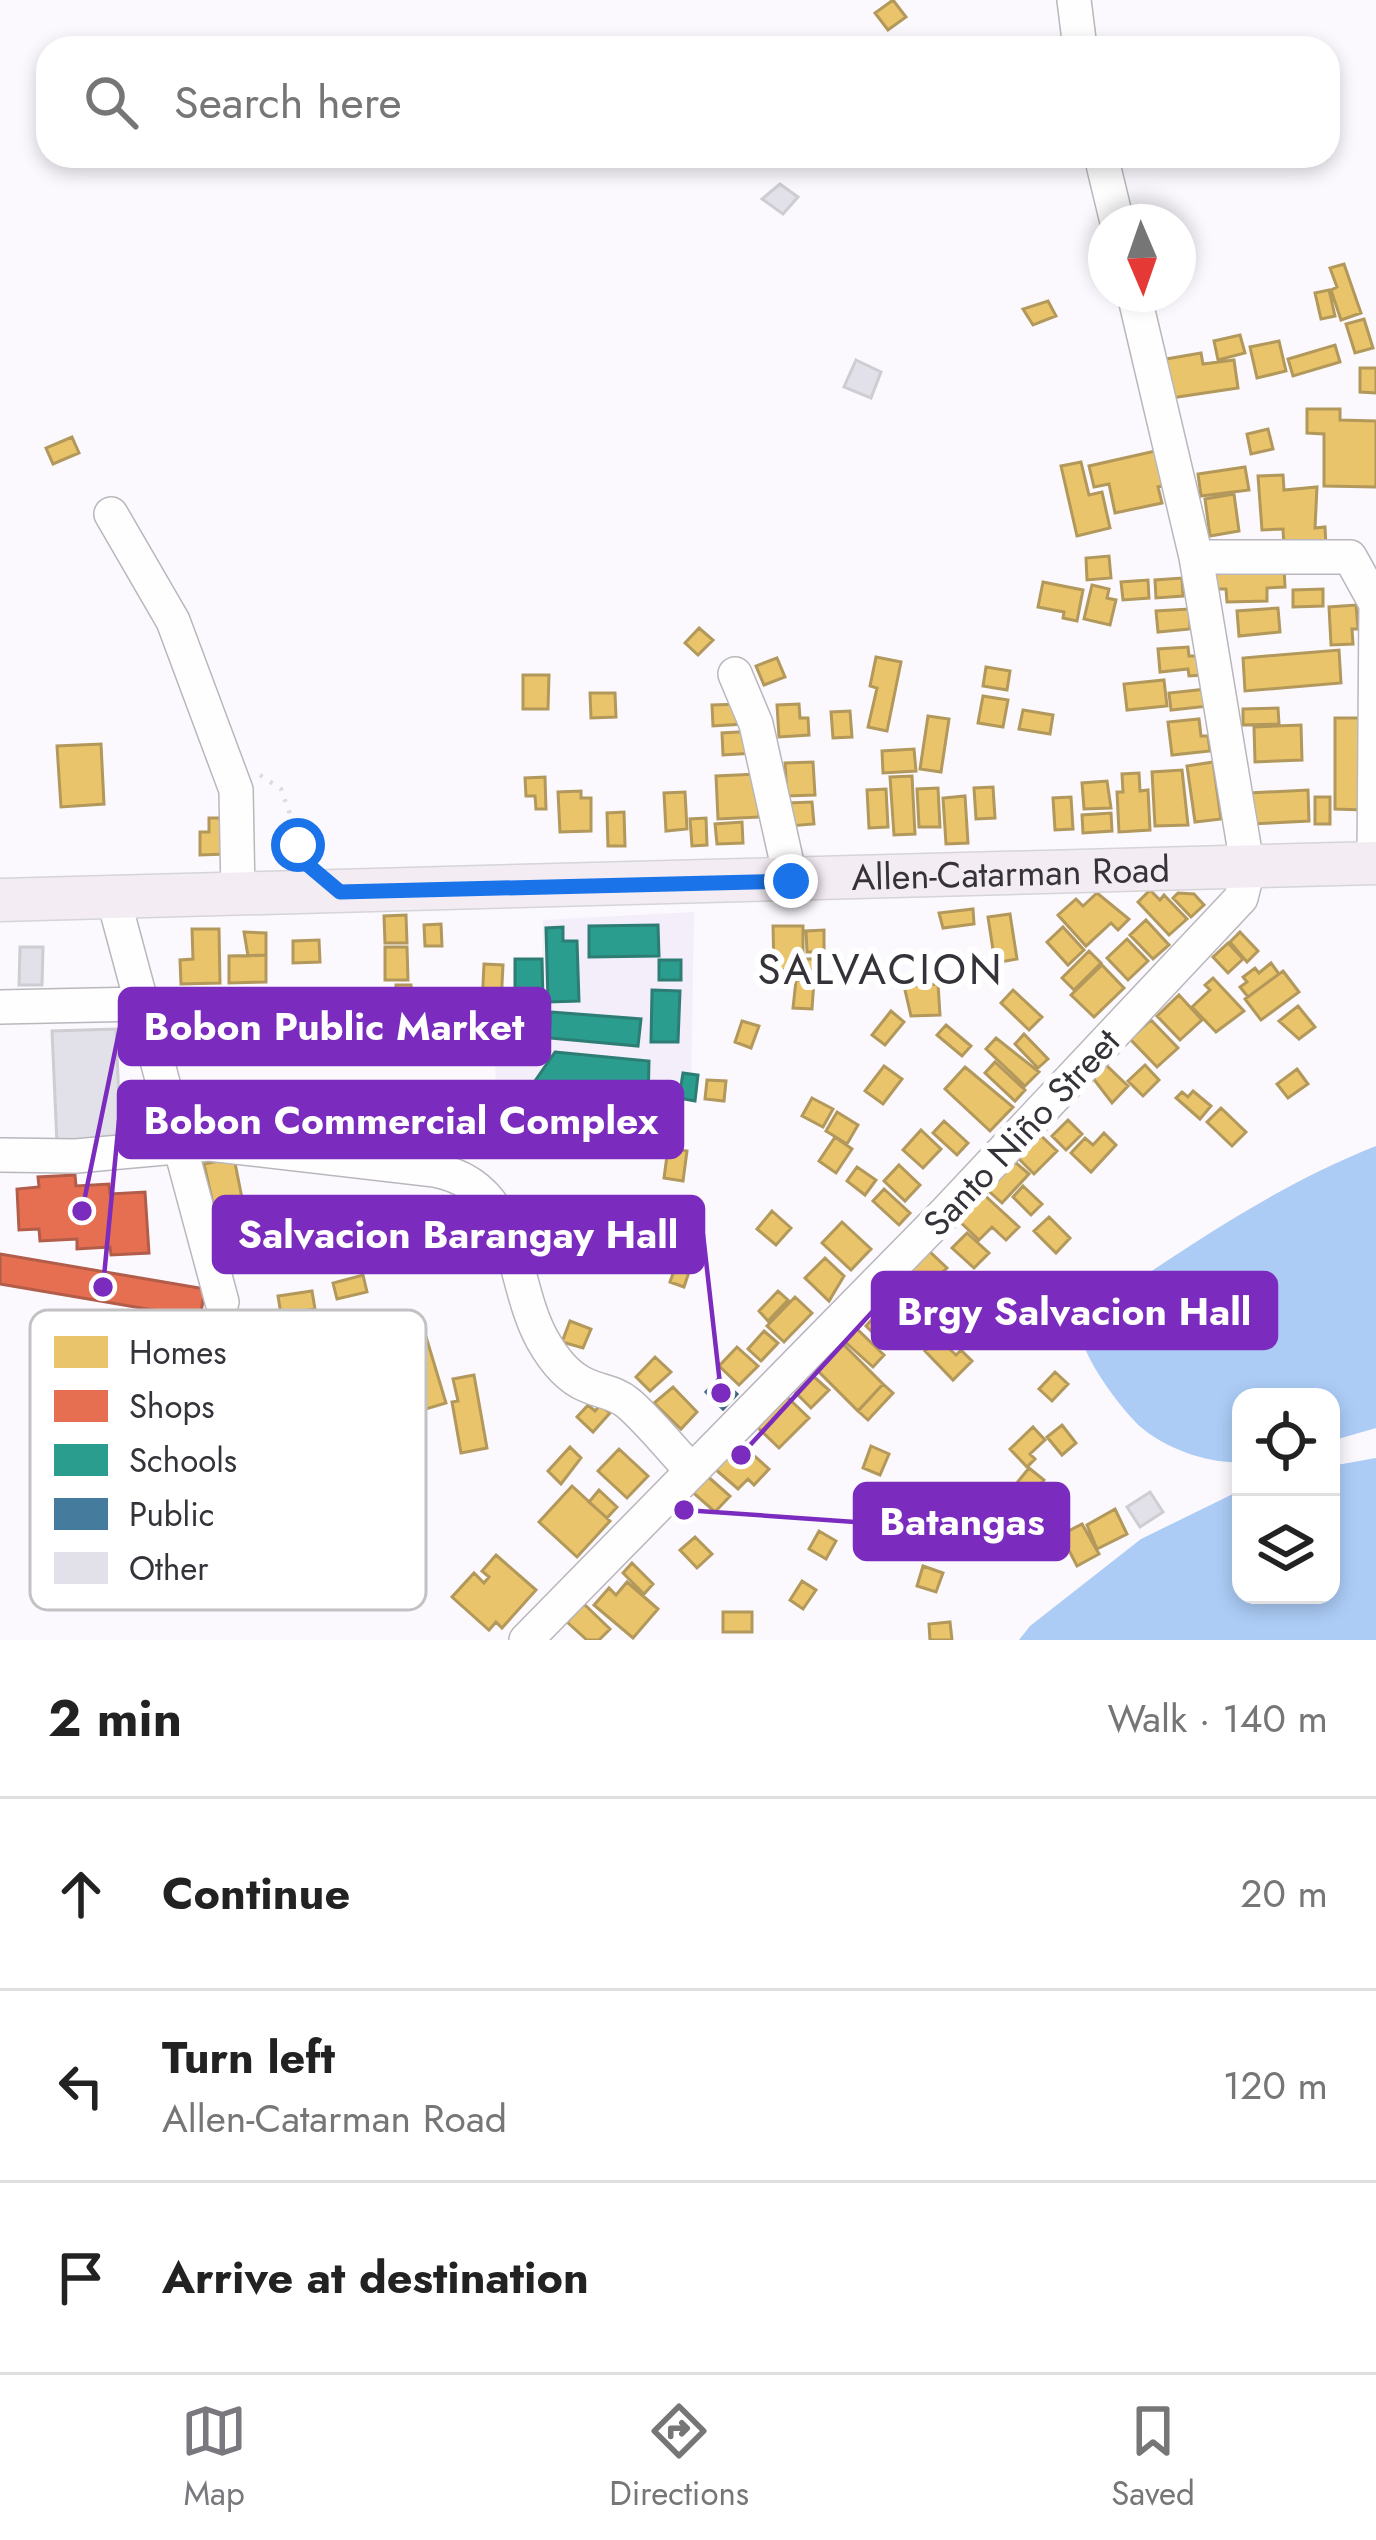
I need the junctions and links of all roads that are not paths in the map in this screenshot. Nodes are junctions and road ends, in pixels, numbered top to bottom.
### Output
1 (1074, 0) edge
2 (1078, 36) edge
3 (1104, 168) edge
4 (1113, 204) edge
5 (1138, 312) edge
6 (111, 514) dead end
7 (1196, 557) junction
8 (735, 674) dead end
9 (1375, 864) edge
10 (1248, 870) junction
11 (791, 881) junction
12 (238, 894) junction
13 (113, 897) junction
14 (0, 900) edge
15 (142, 1004) junction
16 (0, 1007) edge
17 (180, 1144) junction
18 (0, 1156) edge
19 (222, 1302) dead end
20 (692, 1471) junction
21 (526, 1640) edge

1 - 2 street
3 - 4 street
5 - 7 street
6 - 12 street
7 - 9 street
7 - 10 street
8 - 11 street
9 - 10 main road, Allen-Catarman Road
10 - 11 main road, Allen-Catarman Road
10 - 20 street, Santo Niño Street
11 - 12 main road, Allen-Catarman Road
12 - 13 main road, Allen-Catarman Road
13 - 14 main road, Allen-Catarman Road
13 - 15 street
15 - 16 street
15 - 17 street
17 - 18 street
17 - 19 street
17 - 20 street
20 - 21 street, Santo Niño Street

